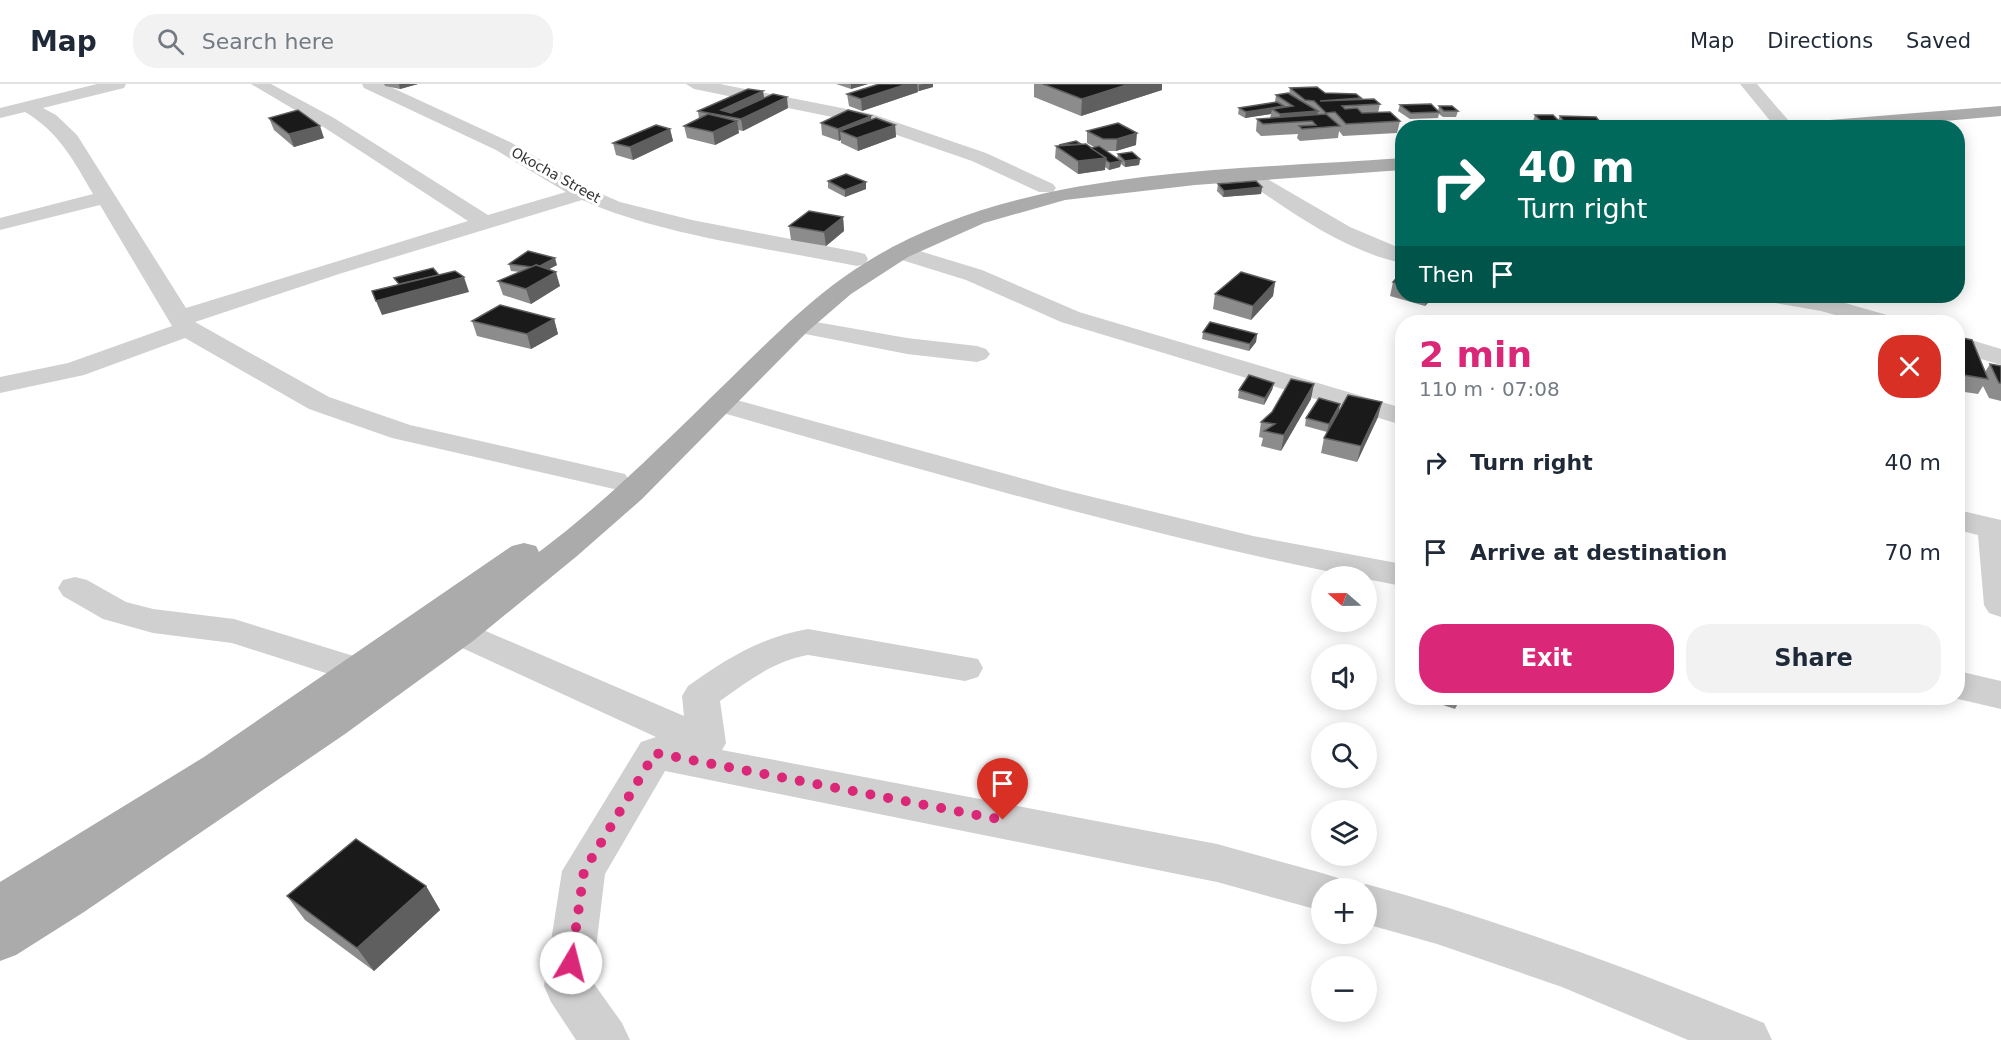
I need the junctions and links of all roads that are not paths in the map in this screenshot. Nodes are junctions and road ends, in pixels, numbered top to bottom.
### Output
1 (118, 84) edge
2 (259, 84) edge
3 (370, 84) edge
4 (694, 84) edge
5 (1748, 84) edge
6 (850, 97) edge
7 (27, 106) junction
8 (817, 107) junction
9 (2001, 111) edge
10 (0, 113) edge
11 (1779, 120) edge
12 (1891, 120) edge
13 (2001, 121) edge
14 (1965, 124) edge
15 (1395, 155) edge
16 (1395, 165) edge
17 (1250, 175) junction
18 (1046, 188) junction
19 (583, 193) junction
20 (105, 196) junction
21 (484, 222) junction
22 (0, 224) edge
23 (900, 252) junction
24 (1395, 254) edge
25 (857, 259) junction
26 (1818, 303) edge
27 (1861, 315) edge
28 (184, 323) junction
29 (799, 326) junction
30 (1965, 346) edge
31 (977, 354) dead end
32 (2001, 357) edge
33 (0, 385) edge
34 (722, 404) junction
35 (1395, 415) edge
36 (614, 480) junction
37 (1965, 522) edge
38 (1997, 529) edge
39 (1395, 574) edge
40 (75, 588) dead end
41 (2001, 605) edge
42 (460, 632) junction
43 (965, 668) dead end
44 (360, 671) junction
45 (1965, 687) edge
46 (2001, 695) edge
47 (706, 743) junction
48 (655, 753) junction
49 (1311, 889) edge
50 (0, 906) edge
51 (1377, 907) edge
52 (0, 940) edge
53 (605, 1040) edge
54 (1747, 1040) edge

1 - 7 street
2 - 21 street
3 - 19 street, Okocha Street
4 - 8 street
5 - 11 street
6 - 8 street
7 - 10 street
7 - 20 street
8 - 18 street
9 - 12 main road
13 - 14 main road
15 - 18 main road
16 - 17 main road
17 - 23 main road
17 - 24 street
18 - 25 main road
19 - 21 street
19 - 25 street, Okocha Street
20 - 22 street
20 - 28 street
21 - 28 street
23 - 29 main road
23 - 35 street
25 - 36 main road
26 - 27 street
28 - 33 street
28 - 36 street
29 - 31 street
29 - 34 main road
30 - 32 street
34 - 39 street
34 - 42 main road
36 - 44 main road
37 - 38 street
38 - 41 street
40 - 44 street
42 - 47 street
42 - 52 main road
43 - 47 street
44 - 50 main road
45 - 46 street
47 - 48 street
48 - 49 street
48 - 53 street
51 - 54 street

